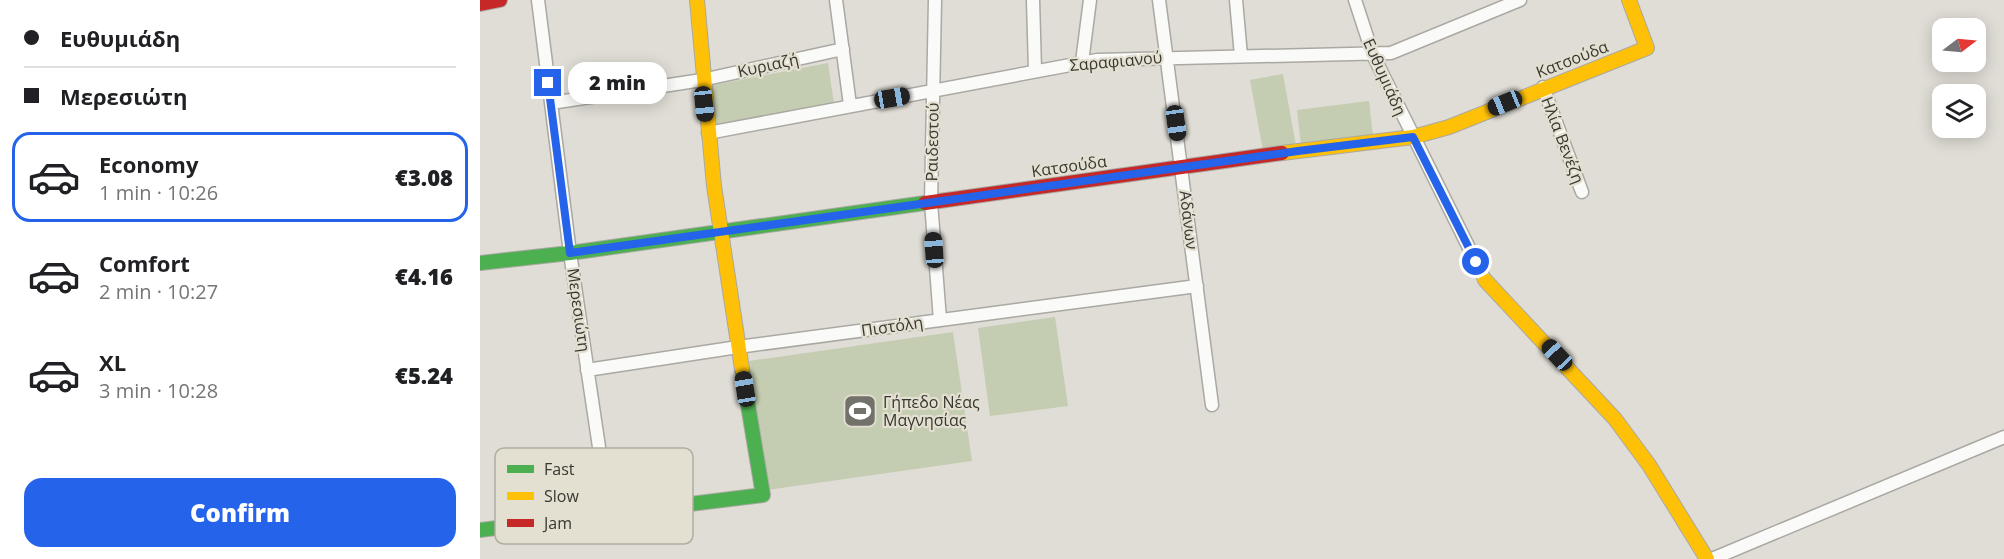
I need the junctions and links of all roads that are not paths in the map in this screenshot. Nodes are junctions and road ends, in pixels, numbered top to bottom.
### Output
1 (500, 0) edge
2 (537, 0) edge
3 (697, 0) edge
4 (836, 0) edge
5 (935, 0) edge
6 (1033, 0) edge
7 (1090, 0) edge
8 (1159, 0) edge
9 (1236, 0) edge
10 (1355, 0) edge
11 (1520, 0) edge
12 (1629, 0) edge
13 (480, 4) edge
14 (843, 49) junction
15 (1373, 55) junction
16 (1241, 56) junction
17 (1167, 57) junction
18 (1083, 62) junction
19 (1035, 70) junction
20 (702, 80) junction
21 (1543, 87) junction
22 (933, 91) junction
23 (551, 104) junction
24 (850, 105) junction
25 (708, 133) junction
26 (1413, 137) junction
27 (1182, 167) junction
28 (1582, 192) dead end
29 (931, 202) junction
30 (721, 232) junction
31 (570, 253) junction
32 (480, 263) edge
33 (1485, 280) joint
34 (1197, 286) junction
35 (940, 320) junction
36 (738, 347) junction
37 (588, 370) junction
38 (1212, 405) dead end
39 (2004, 437) edge
40 (599, 448) edge
41 (693, 503) edge
42 (495, 528) edge
43 (480, 530) edge
44 (1707, 559) edge
45 (1712, 559) edge

1 - 13 street
2 - 23 street, Μερεσιώτη
3 - 20 street
4 - 14 street
5 - 22 street, Ραιδεστού
6 - 19 street
7 - 18 street
8 - 17 street, Αδάνων
9 - 16 street
10 - 15 street, Ευθυμιάδη
11 - 15 street, Σαραφιανού
12 - 21 street, Κατσούδα
14 - 20 street, Κυριαζή
14 - 24 street
15 - 16 street, Σαραφιανού
15 - 26 street, Ευθυμιάδη
16 - 17 street, Σαραφιανού
17 - 18 street, Σαραφιανού
17 - 27 street, Αδάνων
18 - 19 street, Σαραφιανού
19 - 22 street, Σαραφιανού
20 - 23 street, Κυριαζή
20 - 25 street
21 - 26 street, Κατσούδα
21 - 28 street, Ηλία Βενέζη
22 - 24 street, Σαραφιανού
22 - 29 street, Ραιδεστού
23 - 31 street, Μερεσιώτη
24 - 25 street, Σαραφιανού
25 - 30 street
26 - 27 street, Κατσούδα
26 - 33 street, Ευθυμιάδη
27 - 29 street, Κατσούδα
27 - 34 street, Αδάνων
29 - 30 street, Κατσούδα
29 - 35 street, Ραιδεστού
30 - 31 street, Κατσούδα
30 - 36 street
31 - 32 street, Κατσούδα
31 - 37 street, Μερεσιώτη
33 - 44 street
34 - 35 street, Πιστόλη
34 - 38 street, Αδάνων
35 - 36 street, Πιστόλη
36 - 37 street, Πιστόλη
36 - 41 street
37 - 40 street, Μερεσιώτη
39 - 45 street
42 - 43 street

